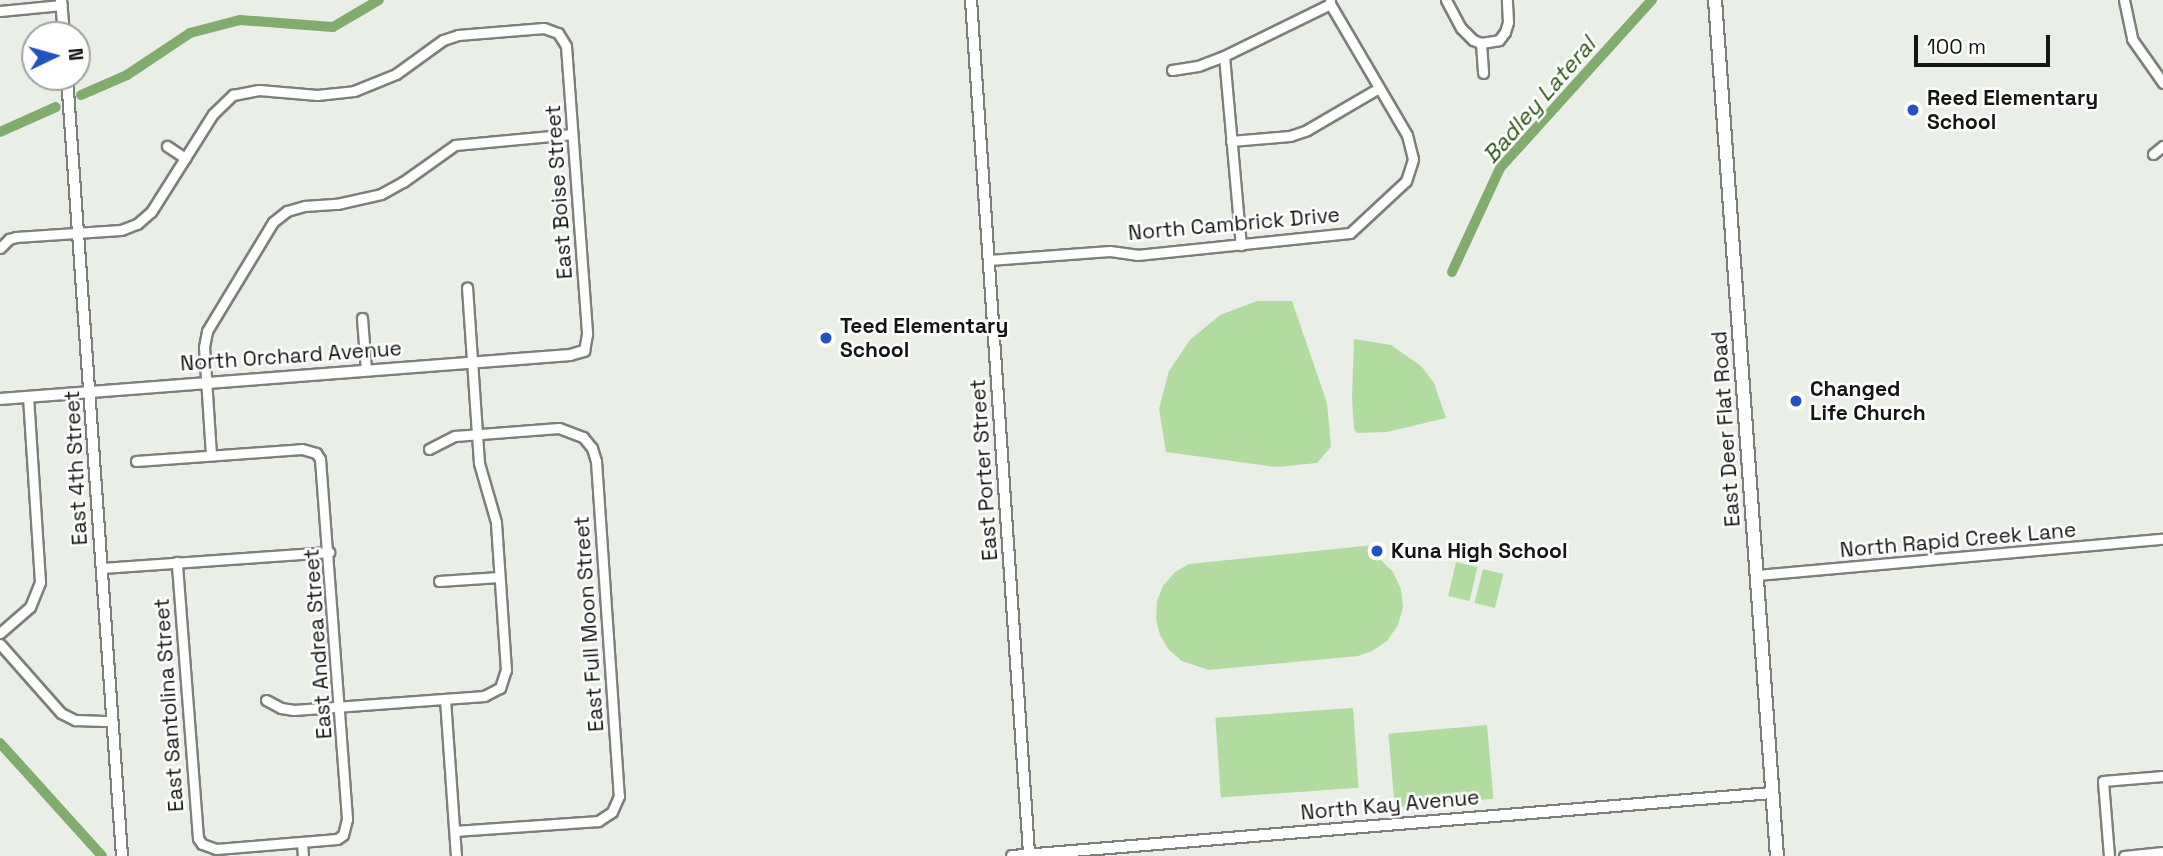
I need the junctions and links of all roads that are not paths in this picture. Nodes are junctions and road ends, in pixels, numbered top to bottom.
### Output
1 (971, 0) edge
2 (1446, 0) edge
3 (1507, 0) edge
4 (1714, 0) edge
5 (2124, 0) edge
6 (1330, 2) edge
7 (61, 3) edge
8 (0, 11) edge
9 (63, 21) edge
10 (1481, 43) junction
11 (1224, 56) junction
12 (1171, 70) dead end
13 (1483, 73) dead end
14 (2163, 83) edge
15 (1379, 88) junction
16 (68, 91) edge
17 (572, 134) junction
18 (1231, 141) junction
19 (167, 146) dead end
20 (2163, 146) edge
21 (2153, 154) dead end
22 (185, 158) junction
23 (80, 232) junction
24 (1241, 244) junction
25 (0, 248) edge
26 (989, 260) junction
27 (467, 287) dead end
28 (362, 318) dead end
29 (584, 351) joint
30 (473, 361) junction
31 (366, 370) junction
32 (206, 383) junction
33 (91, 391) junction
34 (28, 397) junction
35 (0, 399) edge
36 (477, 434) junction
37 (429, 449) dead end
38 (211, 455) junction
39 (136, 460) dead end
40 (2163, 539) edge
41 (329, 552) junction
42 (177, 562) junction
43 (102, 568) junction
44 (1756, 575) junction
45 (499, 577) junction
46 (439, 581) dead end
47 (0, 634) edge
48 (0, 645) edge
49 (445, 699) junction
50 (266, 700) dead end
51 (339, 706) junction
52 (113, 721) junction
53 (2163, 776) edge
54 (1772, 793) junction
55 (454, 831) junction
56 (302, 843) junction
57 (2163, 852) edge
58 (1029, 855) edge
59 (122, 856) edge
60 (303, 856) edge
61 (456, 856) edge
62 (1012, 856) edge
63 (1777, 856) edge
64 (2109, 856) edge
65 (2124, 856) edge

1 - 26 street, East Porter Street
2 - 10 street
3 - 10 street
4 - 44 main road, East Deer Flat Road
5 - 14 street
6 - 11 street
6 - 15 street
7 - 8 street
7 - 9 street
10 - 13 street
11 - 12 street
11 - 18 street
15 - 18 street
15 - 24 street, North Cambrick Drive
16 - 23 street, East 4th Street
17 - 22 street, East Boise Street
17 - 29 street, East Boise Street
17 - 32 street
18 - 24 street
19 - 22 street
20 - 21 street
22 - 23 street
23 - 25 street
23 - 33 street, East 4th Street
24 - 26 street, North Cambrick Drive
26 - 58 street, East Porter Street
27 - 30 street
28 - 31 street
29 - 30 street, North Orchard Avenue
30 - 31 street, North Orchard Avenue
30 - 36 street
31 - 32 street, North Orchard Avenue
32 - 33 street, North Orchard Avenue
32 - 38 street
33 - 34 street, North Orchard Avenue
33 - 43 street, East 4th Street
34 - 35 street, North Orchard Avenue
34 - 47 street
36 - 37 street
36 - 45 street
36 - 55 street, East Full Moon Street
38 - 39 street
38 - 41 street, East Andrea Street
40 - 44 street, North Rapid Creek Lane
41 - 42 street
41 - 51 street, East Andrea Street
42 - 43 street
42 - 56 street, East Santolina Street
43 - 52 street, East 4th Street
44 - 54 main road, East Deer Flat Road
45 - 46 street
45 - 49 street
48 - 52 street
49 - 51 street
49 - 55 street
50 - 51 street
51 - 56 street, East Andrea Street
52 - 59 street, East 4th Street
53 - 64 street
54 - 58 street, North Kay Avenue
54 - 63 main road, East Deer Flat Road
55 - 61 street
56 - 60 street
57 - 65 street
58 - 62 street, North Kay Avenue

